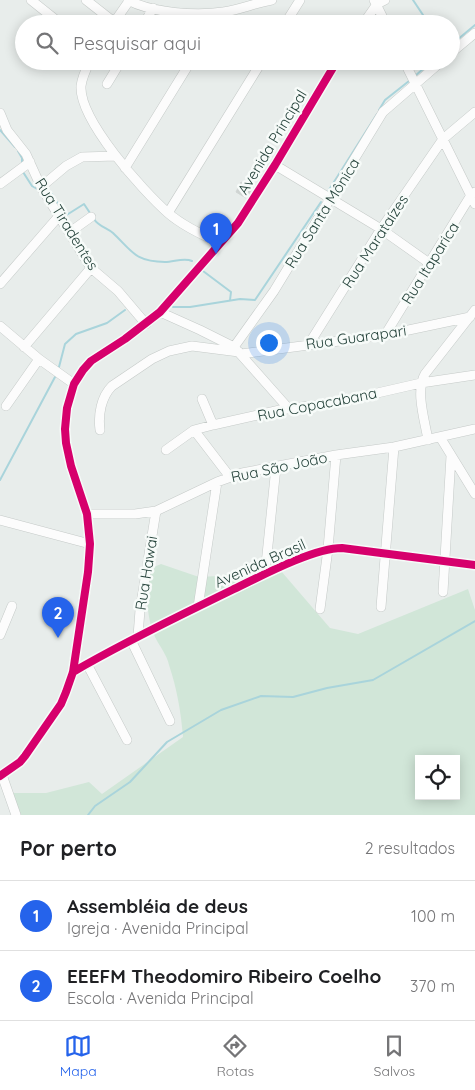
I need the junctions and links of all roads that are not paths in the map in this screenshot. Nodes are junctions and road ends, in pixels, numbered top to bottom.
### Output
1 (32, 0) edge
2 (86, 0) edge
3 (164, 0) edge
4 (272, 0) edge
5 (300, 0) edge
6 (128, 1) edge
7 (379, 1) edge
8 (238, 4) edge
9 (153, 8) junction
10 (170, 11) junction
11 (224, 12) junction
12 (50, 15) edge
13 (104, 15) edge
14 (119, 15) edge
15 (149, 15) edge
16 (222, 15) edge
17 (291, 15) edge
18 (369, 15) edge
19 (383, 15) edge
20 (475, 33) edge
21 (460, 46) edge
22 (87, 70) edge
23 (116, 70) edge
24 (185, 70) edge
25 (256, 70) edge
26 (332, 70) edge
27 (408, 70) edge
28 (431, 70) edge
29 (107, 84) dead end
30 (415, 84) junction
31 (475, 112) edge
32 (0, 114) edge
33 (443, 139) junction
34 (116, 156) junction
35 (30, 162) junction
36 (276, 165) junction
37 (125, 168) junction
38 (0, 184) edge
39 (41, 187) junction
40 (474, 197) edge
41 (330, 200) junction
42 (168, 213) junction
43 (59, 216) junction
44 (91, 217) dead end
45 (381, 229) junction
46 (70, 232) junction
47 (221, 243) junction
48 (429, 263) junction
49 (91, 268) junction
50 (0, 284) edge
51 (160, 312) junction
52 (473, 313) edge
53 (146, 324) junction
54 (0, 326) edge
55 (385, 335) junction
56 (309, 344) junction
57 (24, 347) junction
58 (238, 351) junction
59 (39, 359) junction
60 (475, 375) edge
61 (421, 383) junction
62 (74, 384) junction
63 (202, 399) dead end
64 (6, 406) dead end
65 (289, 409) junction
66 (213, 425) junction
67 (475, 429) edge
68 (100, 430) dead end
69 (194, 430) junction
70 (440, 437) junction
71 (428, 440) junction
72 (394, 447) junction
73 (166, 450) dead end
74 (336, 455) junction
75 (451, 456) junction
76 (276, 467) junction
77 (230, 477) junction
78 (470, 478) edge
79 (217, 482) junction
80 (475, 494) edge
81 (156, 511) junction
82 (87, 514) junction
83 (0, 520) edge
84 (90, 544) junction
85 (328, 549) junction
86 (384, 554) junction
87 (445, 562) junction
88 (475, 565) edge
89 (265, 574) junction
90 (443, 592) dead end
91 (12, 606) dead end
92 (198, 607) junction
93 (381, 607) dead end
94 (320, 608) dead end
95 (0, 635) edge
96 (135, 638) junction
97 (87, 664) junction
98 (73, 672) junction
99 (170, 721) dead end
100 (127, 740) dead end
101 (1, 776) edge
102 (16, 815) edge

1 - 12 street
2 - 13 street
3 - 10 street
4 - 8 street
5 - 17 street
6 - 9 street
6 - 14 street
7 - 18 street
7 - 19 street
8 - 11 street
9 - 10 street
9 - 15 street
10 - 11 street
11 - 16 street
20 - 21 street
22 - 34 street
23 - 29 street
24 - 37 street
25 - 42 street
26 - 36 street, Avenida Principal
27 - 30 street
28 - 30 street, Rua Santa Mônica
30 - 33 street
30 - 41 street, Rua Santa Mônica
31 - 33 street, Rua Marataízes
32 - 35 street, Rua Tiradentes
33 - 40 street
33 - 45 street, Rua Marataízes
34 - 37 street
34 - 39 street
35 - 38 street
35 - 39 street, Rua Tiradentes
36 - 41 street
36 - 47 street, Avenida Principal
37 - 42 street
39 - 43 street, Rua Tiradentes
40 - 48 street, Rua Itaparica
41 - 45 street
41 - 58 street, Rua Santa Mônica
42 - 47 street
43 - 46 street, Rua Tiradentes
43 - 50 street
44 - 46 street
45 - 48 street
45 - 56 street, Rua Marataízes
46 - 49 street, Rua Tiradentes
47 - 51 street, Avenida Principal
48 - 55 street, Rua Itaparica
49 - 53 street, Rua Tiradentes
49 - 57 street
51 - 53 street, Avenida Principal
51 - 58 street
52 - 55 street, Rua Guarapari
52 - 61 street
53 - 62 street, Avenida Principal
54 - 57 street
55 - 56 street, Rua Guarapari
56 - 58 street, Rua Guarapari
57 - 59 street
58 - 65 street
58 - 68 street, Rua Guarapari
59 - 62 street
59 - 64 street
60 - 61 street, Rua Copacabana
61 - 65 street, Rua Copacabana
61 - 71 street
62 - 82 street, Avenida Principal
63 - 66 street
65 - 66 street, Rua Copacabana
66 - 69 street, Rua Copacabana
67 - 70 street, Rua São João
69 - 73 street, Rua Copacabana
69 - 77 street
70 - 71 street, Rua São João
70 - 75 street
71 - 72 street, Rua São João
72 - 74 street, Rua São João
72 - 86 street
74 - 76 street, Rua São João
74 - 85 street
75 - 78 street
75 - 87 street
76 - 77 street, Rua São João
76 - 89 street
77 - 79 street, Rua São João
78 - 80 street
79 - 81 street, Rua São João
79 - 92 street
81 - 82 street, Rua São João
81 - 96 street, Rua Hawai
82 - 84 street, Avenida Principal
83 - 84 street
84 - 98 street, Avenida Principal
85 - 86 street, Avenida Brasil
85 - 89 street, Avenida Brasil
85 - 94 street
86 - 87 street, Avenida Brasil
86 - 93 street
87 - 88 street, Avenida Brasil
87 - 90 street
89 - 92 street, Avenida Brasil
91 - 95 street
92 - 96 street, Avenida Brasil
96 - 97 street, Avenida Brasil
96 - 99 street
97 - 98 street, Avenida Brasil
97 - 100 street
98 - 101 street, Avenida Principal
101 - 102 street

